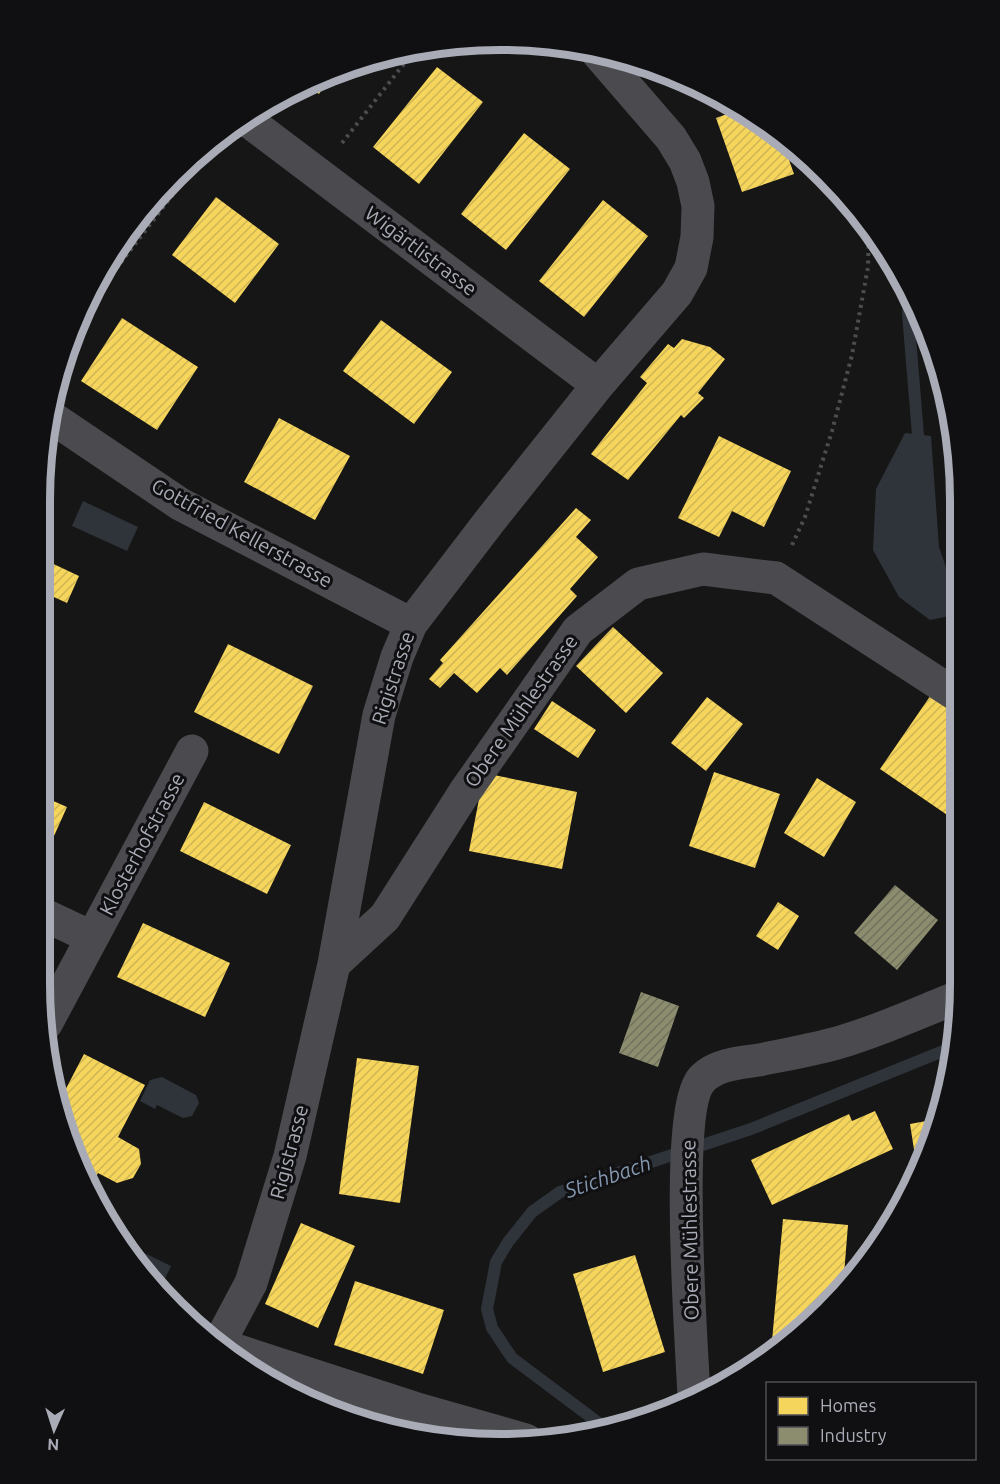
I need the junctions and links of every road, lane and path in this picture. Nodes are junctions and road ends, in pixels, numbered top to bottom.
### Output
1 (408, 59) edge
2 (606, 62) edge
3 (359, 121) dead end
4 (252, 124) edge
5 (188, 174) edge
6 (868, 241) edge
7 (107, 281) edge
8 (598, 385) junction
9 (56, 421) edge
10 (945, 432) edge
11 (950, 479) edge
12 (776, 578) junction
13 (411, 624) junction
14 (950, 691) edge
15 (192, 751) dead end
16 (50, 918) edge
17 (91, 937) junction
18 (334, 964) junction
19 (950, 1000) edge
20 (50, 1016) edge
21 (222, 1338) edge
22 (243, 1354) edge
23 (694, 1390) edge
24 (505, 1434) edge

1 - 3 path
2 - 8 street, Rigistrasse
4 - 8 street, Wigärtlistrasse
5 - 7 path
6 - 12 path
8 - 13 street, Rigistrasse
9 - 13 street, Gottfried Kellerstrasse
10 - 11 path
12 - 14 street, Obere Mühlestrasse
12 - 18 street, Obere Mühlestrasse
13 - 18 street, Rigistrasse
15 - 17 street, Klosterhofstrasse
16 - 17 street, Klosterhofstrasse
17 - 20 street, Klosterhofstrasse
18 - 21 street, Rigistrasse
19 - 23 street, Obere Mühlestrasse
22 - 24 street

